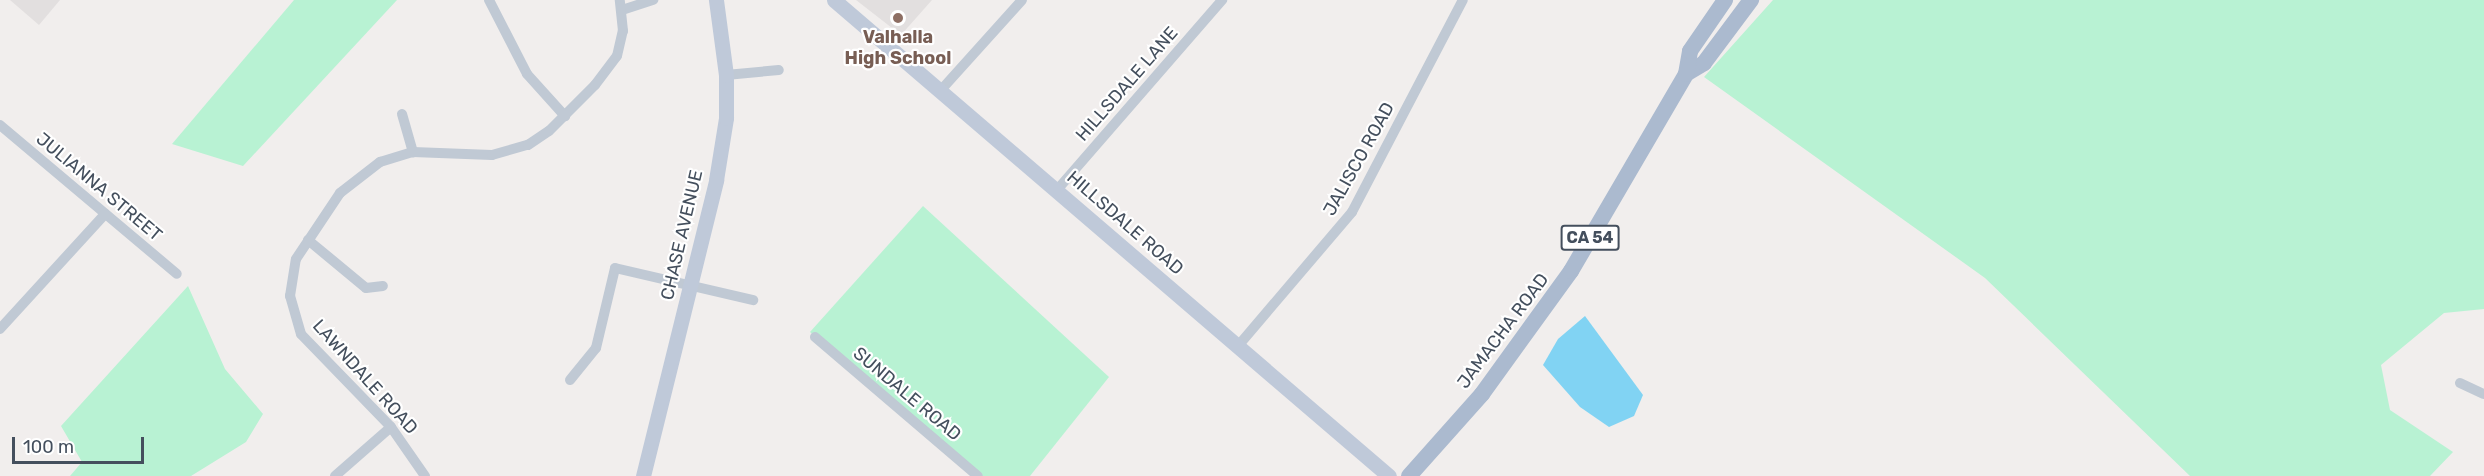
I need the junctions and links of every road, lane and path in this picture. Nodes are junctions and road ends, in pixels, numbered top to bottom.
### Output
1 (489, 0) edge
2 (652, 0) edge
3 (716, 0) edge
4 (834, 0) edge
5 (1022, 0) edge
6 (1222, 0) edge
7 (1463, 0) edge
8 (1725, 0) edge
9 (1751, 0) edge
10 (621, 5) edge
11 (779, 70) dead end
12 (1686, 74) junction
13 (726, 75) junction
14 (941, 90) junction
15 (402, 114) dead end
16 (565, 116) junction
17 (0, 125) edge
18 (413, 152) junction
19 (1057, 190) junction
20 (105, 214) junction
21 (308, 240) junction
22 (177, 274) dead end
23 (692, 283) junction
24 (382, 286) dead end
25 (753, 300) dead end
26 (0, 330) edge
27 (815, 337) dead end
28 (1238, 346) junction
29 (570, 380) dead end
30 (2460, 383) dead end
31 (2484, 394) edge
32 (391, 427) junction
33 (335, 476) edge
34 (425, 476) edge
35 (643, 476) edge
36 (978, 476) edge
37 (1389, 476) edge
38 (1409, 476) edge

1 - 16 street
2 - 10 street
3 - 13 street, CHASE AVENUE
4 - 14 street, HILLSDALE ROAD
5 - 14 street
6 - 19 street, HILLSDALE LANE
7 - 28 street, JALISCO ROAD
8 - 12 main road, JAMACHA ROAD / CA 54
9 - 12 main road, JAMACHA ROAD / CA 54
10 - 16 street, LAWNDALE ROAD
11 - 13 street
12 - 38 main road, JAMACHA ROAD / CA 54
13 - 23 street, CHASE AVENUE
14 - 19 street, HILLSDALE ROAD
15 - 18 street
16 - 18 street, LAWNDALE ROAD
17 - 20 street, JULIANNA STREET
18 - 21 street, LAWNDALE ROAD
19 - 28 street, HILLSDALE ROAD
20 - 22 street, JULIANNA STREET
20 - 26 street
21 - 24 street
21 - 32 street, LAWNDALE ROAD
23 - 25 street
23 - 29 street
23 - 35 street, CHASE AVENUE
27 - 36 street, SUNDALE ROAD
28 - 37 street, HILLSDALE ROAD
30 - 31 street
32 - 33 street
32 - 34 street, LAWNDALE ROAD

